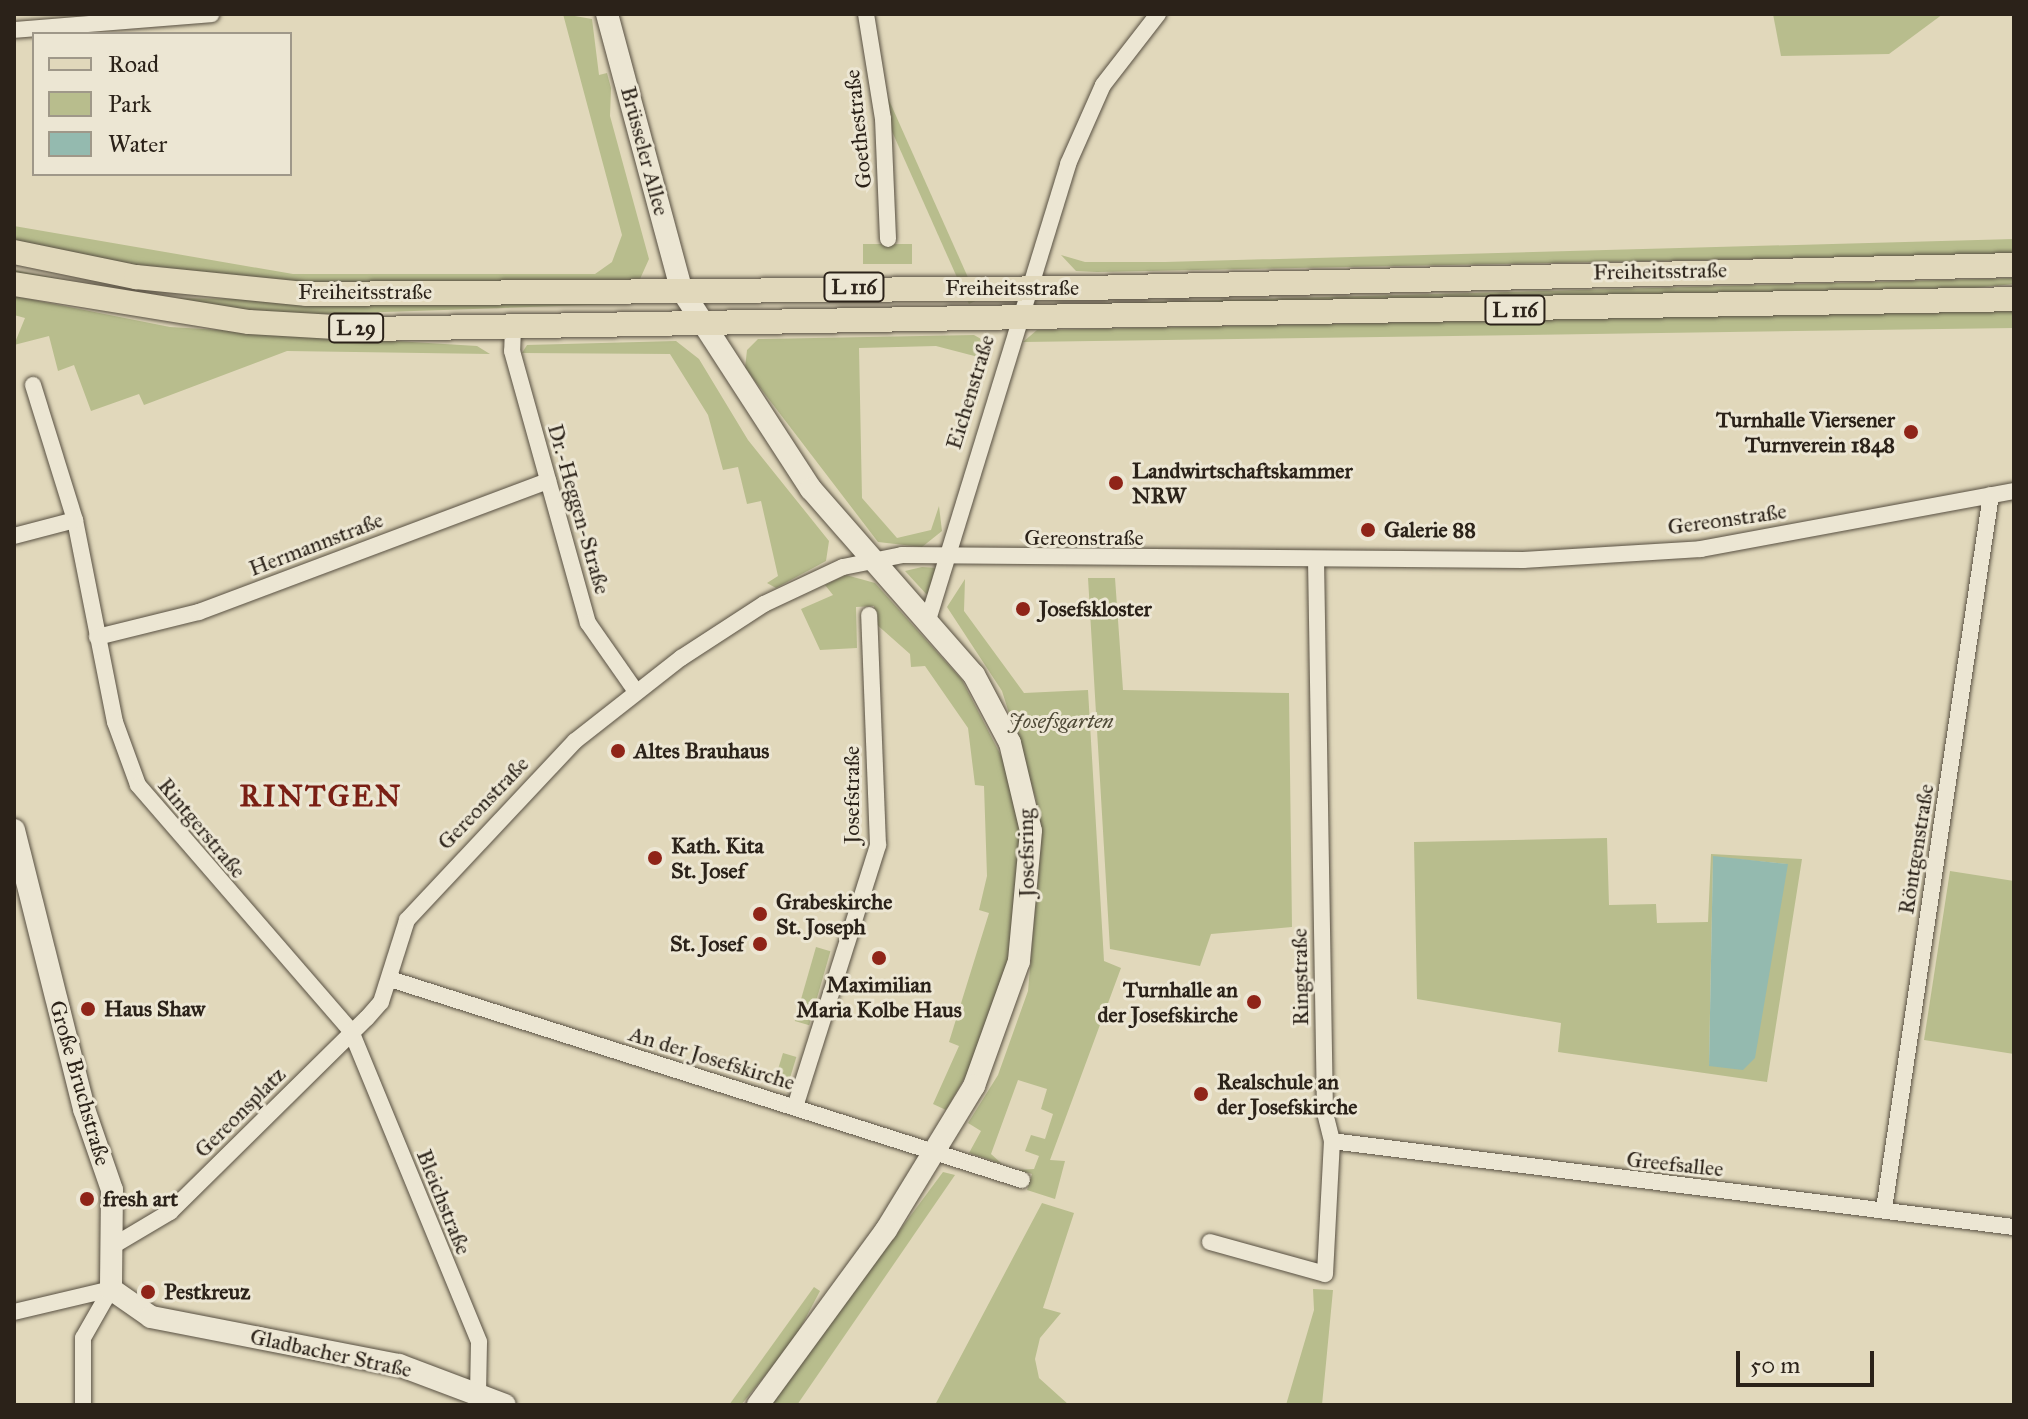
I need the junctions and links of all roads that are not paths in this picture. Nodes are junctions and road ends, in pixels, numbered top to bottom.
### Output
1 (211, 14) edge
2 (607, 14) edge
3 (866, 14) edge
4 (1158, 14) edge
5 (14, 30) edge
6 (888, 239) dead end
7 (14, 252) edge
8 (2014, 265) edge
9 (14, 284) edge
10 (1027, 286) junction
11 (681, 289) junction
12 (2014, 299) edge
13 (1016, 319) junction
14 (702, 325) junction
15 (513, 327) junction
16 (33, 385) dead end
17 (548, 481) junction
18 (2014, 491) edge
19 (1991, 495) junction
20 (75, 520) junction
21 (14, 536) edge
22 (1316, 559) junction
23 (875, 560) junction
24 (950, 560) junction
25 (869, 615) dead end
26 (928, 620) junction
27 (97, 637) junction
28 (635, 690) junction
29 (14, 830) edge
30 (390, 979) junction
31 (351, 1031) junction
32 (795, 1107) junction
33 (1332, 1141) junction
34 (936, 1153) junction
35 (1022, 1180) dead end
36 (1884, 1209) junction
37 (2014, 1227) edge
38 (1210, 1242) dead end
39 (116, 1244) junction
40 (111, 1289) junction
41 (14, 1312) edge
42 (478, 1394) junction
43 (83, 1405) edge
44 (505, 1405) edge
45 (758, 1405) edge

1 - 5 street
2 - 11 main road, Brüsseler Allee
3 - 6 street, Goethestraße
4 - 10 street, Eichenstraße
7 - 11 main road, Freiheitsstraße / L 29
8 - 10 main road, Freiheitsstraße / L 116
9 - 15 main road, Freiheitsstraße / L 29
10 - 11 main road, Freiheitsstraße / L 116
10 - 13 street, Eichenstraße
11 - 14 main road, Josefsring
12 - 13 main road, Freiheitsstraße / L 116
13 - 14 main road, Freiheitsstraße / L 116
13 - 24 street, Eichenstraße
14 - 15 main road, Freiheitsstraße / L 29
14 - 23 main road, Josefsring
15 - 17 street, Dr.-Heggen-Straße
16 - 20 street, Rintgerstraße
17 - 27 street, Hermannstraße
17 - 28 street, Dr.-Heggen-Straße
18 - 19 street, Gereonstraße
19 - 22 street, Gereonstraße
19 - 36 street, Röntgenstraße
20 - 21 street
20 - 27 street, Rintgerstraße
22 - 24 street, Gereonstraße
22 - 33 street, Ringstraße
23 - 24 street, Gereonstraße
23 - 26 main road, Josefsring
23 - 28 street, Gereonstraße
24 - 26 street, Eichenstraße
25 - 32 street, Josefstraße
26 - 34 main road, Josefsring
27 - 31 street, Rintgerstraße
28 - 30 street, Gereonstraße
29 - 39 main road, Große Bruchstraße
30 - 31 street, Gereonstraße
30 - 32 street, An der Josefskirche
31 - 39 street, Gereonsplatz
31 - 42 street, Bleichstraße
32 - 34 street, An der Josefskirche
33 - 36 street, Greefsallee
33 - 38 street, Ringstraße
34 - 35 street, An der Josefskirche
34 - 45 main road, Josefsring
36 - 37 street, Greefsallee
39 - 40 main road, Große Bruchstraße
40 - 41 street
40 - 42 main road, Gladbacher Straße
40 - 43 street
42 - 44 main road, Gladbacher Straße

